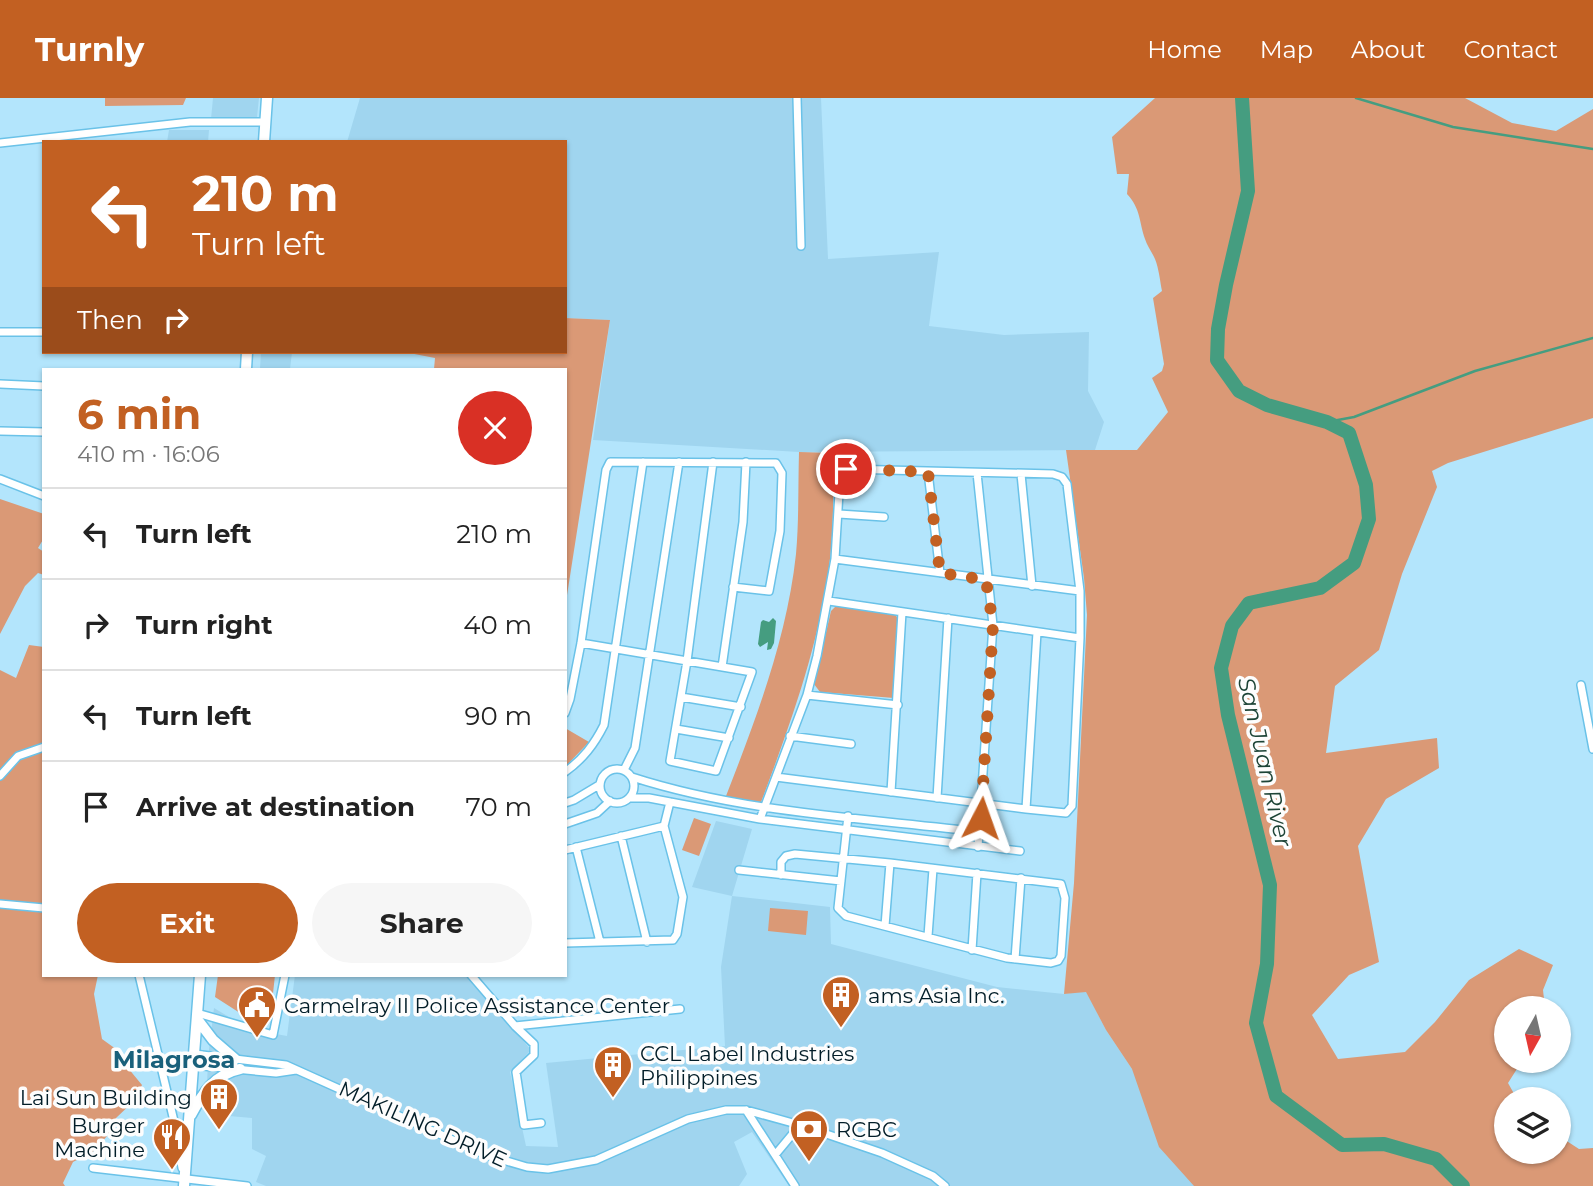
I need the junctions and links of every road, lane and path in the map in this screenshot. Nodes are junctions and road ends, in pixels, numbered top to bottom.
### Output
1 (267, 98) edge
2 (797, 98) edge
3 (265, 122) junction
4 (264, 140) edge
5 (0, 143) edge
6 (802, 246) dead end
7 (0, 332) edge
8 (42, 332) edge
9 (0, 384) edge
10 (42, 386) edge
11 (0, 431) edge
12 (42, 432) edge
13 (643, 461) junction
14 (713, 462) junction
15 (746, 462) junction
16 (679, 463) junction
17 (928, 472) junction
18 (976, 473) junction
19 (1021, 474) junction
20 (0, 479) edge
21 (42, 495) edge
22 (839, 513) junction
23 (884, 517) dead end
24 (835, 559) junction
25 (940, 573) junction
26 (986, 580) junction
27 (1032, 586) junction
28 (733, 587) junction
29 (1080, 591) junction
30 (829, 601) junction
31 (902, 612) junction
32 (948, 618) junction
33 (993, 625) junction
34 (1037, 632) junction
35 (1080, 638) junction
36 (580, 643) junction
37 (615, 649) junction
38 (650, 655) junction
39 (687, 661) junction
40 (722, 667) junction
41 (1581, 685) dead end
42 (807, 695) junction
43 (681, 697) junction
44 (898, 705) junction
45 (567, 707) edge
46 (741, 707) junction
47 (676, 729) junction
48 (790, 736) junction
49 (729, 738) junction
50 (852, 744) dead end
51 (42, 748) edge
52 (1593, 749) edge
53 (624, 770) junction
54 (567, 771) edge
55 (0, 776) edge
56 (632, 777) junction
57 (776, 777) junction
58 (599, 785) junction
59 (891, 792) junction
60 (630, 798) junction
61 (937, 798) junction
62 (567, 802) edge
63 (610, 802) junction
64 (670, 802) junction
65 (983, 804) junction
66 (765, 808) junction
67 (1026, 809) junction
68 (848, 816) junction
69 (760, 819) junction
70 (567, 823) edge
71 (664, 827) junction
72 (846, 830) junction
73 (980, 832) junction
74 (621, 836) junction
75 (978, 847) junction
76 (576, 848) junction
77 (567, 850) edge
78 (1020, 851) dead end
79 (844, 859) junction
80 (890, 863) junction
81 (933, 869) junction
82 (739, 870) dead end
83 (977, 873) junction
84 (780, 875) junction
85 (1021, 878) junction
86 (841, 881) junction
87 (0, 904) edge
88 (42, 908) edge
89 (885, 926) junction
90 (928, 936) junction
91 (600, 942) junction
92 (647, 942) junction
93 (567, 943) edge
94 (972, 950) junction
95 (1016, 959) junction
96 (139, 977) edge
97 (200, 977) edge
98 (285, 977) edge
99 (473, 977) edge
100 (680, 1009) dead end
101 (197, 1016) junction
102 (515, 1026) junction
103 (194, 1059) junction
104 (237, 1064) junction
105 (296, 1070) junction
106 (746, 1110) junction
107 (188, 1121) junction
108 (541, 1123) dead end
109 (800, 1125) junction
110 (775, 1155) junction
111 (93, 1168) dead end
112 (184, 1183) edge
113 (247, 1186) edge
114 (795, 1186) edge
115 (945, 1186) edge

1 - 3 highway
2 - 6 street
3 - 4 highway
3 - 5 street
7 - 8 street
9 - 10 street
11 - 12 street
13 - 16 street
13 - 36 street
13 - 37 street
14 - 15 street
14 - 16 street
14 - 39 street
15 - 28 street
15 - 28 street
16 - 38 street
17 - 18 street
17 - 22 street
17 - 25 street
18 - 19 street
18 - 26 street
19 - 27 street
19 - 29 street
20 - 21 street
22 - 23 street
22 - 24 street
24 - 25 street
24 - 30 street
25 - 26 street
26 - 27 street
26 - 33 street
27 - 29 street
28 - 40 street
29 - 35 street
30 - 31 street
30 - 42 street
31 - 32 street
31 - 44 street
32 - 33 street
32 - 61 street
33 - 34 street
33 - 65 street
34 - 35 street
34 - 67 street
35 - 67 street
36 - 37 street
36 - 45 street
37 - 38 street
37 - 54 street
38 - 39 street
38 - 53 street
39 - 40 street
39 - 43 street
40 - 46 street
41 - 52 street
42 - 44 street
42 - 48 street
43 - 46 street
43 - 47 street
44 - 59 street
46 - 49 street
47 - 49 street
47 - 49 street
48 - 50 street
48 - 57 street
51 - 55 street
53 - 56 street
53 - 58 street
56 - 60 street
56 - 66 street
57 - 59 street
57 - 66 street
58 - 62 street
58 - 63 street
59 - 61 street
60 - 63 street
60 - 64 street
61 - 65 street
63 - 70 street
64 - 69 street
64 - 71 street
65 - 67 street
65 - 73 street
66 - 68 street
66 - 69 street
68 - 72 street
68 - 73 street
69 - 72 street
71 - 74 street
71 - 92 street
72 - 75 street
72 - 79 street
73 - 75 street
74 - 76 street
74 - 92 street
75 - 78 street
76 - 77 street
76 - 91 street
79 - 80 street
79 - 84 street
79 - 86 street
80 - 81 street
80 - 89 street
81 - 83 street
81 - 90 street
82 - 84 street
83 - 85 street
83 - 94 street
84 - 86 street
85 - 95 street
85 - 95 street
86 - 89 street
87 - 88 street
89 - 90 street
90 - 94 street
91 - 92 street
91 - 93 street
94 - 95 street
96 - 112 street
97 - 101 highway
98 - 101 street
99 - 102 street
100 - 102 street
101 - 103 highway
101 - 104 highway
102 - 108 street
103 - 104 street, MAKILING DRIVE
103 - 104 street, MAKILING DRIVE
103 - 107 highway
104 - 105 street, MAKILING DRIVE
104 - 105 street, MAKILING DRIVE
104 - 107 highway
105 - 106 street, MAKILING DRIVE
106 - 109 street, MAKILING DRIVE
106 - 110 street
107 - 112 highway
109 - 110 street
109 - 115 street, MAKILING DRIVE
110 - 114 street
111 - 112 street
112 - 113 street

